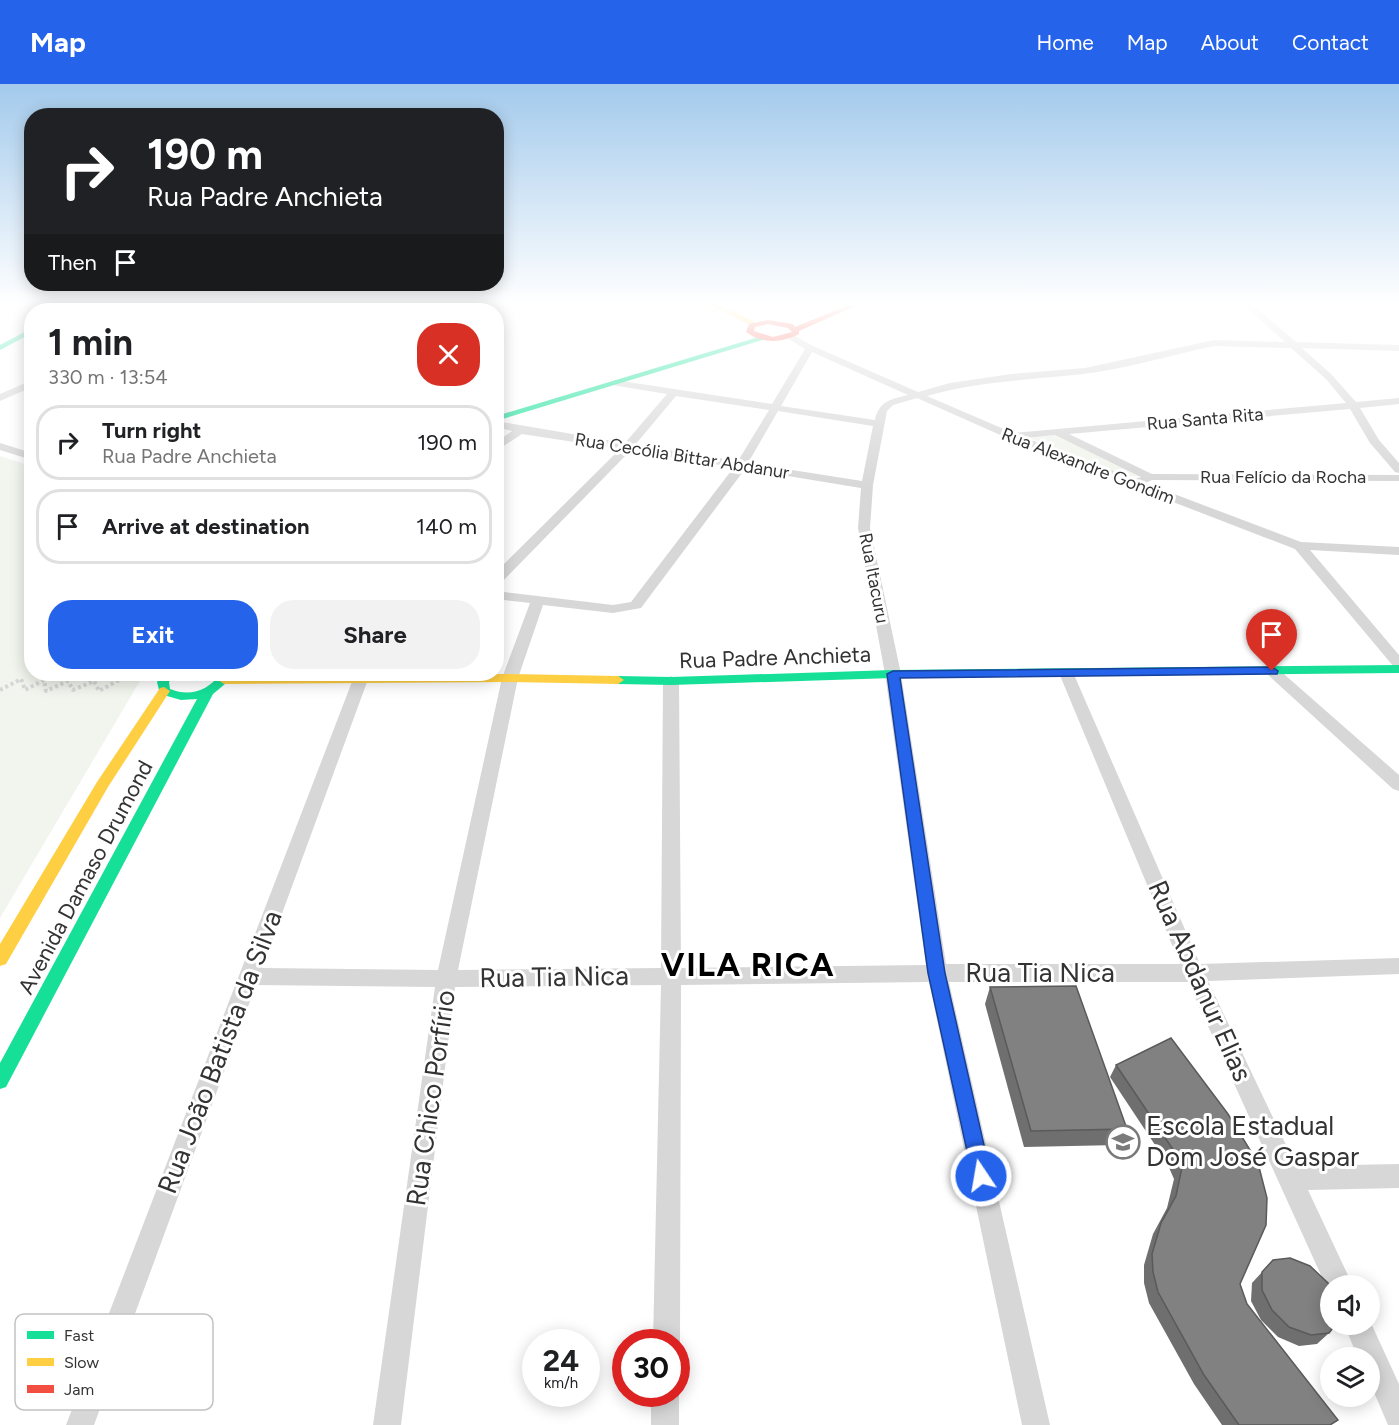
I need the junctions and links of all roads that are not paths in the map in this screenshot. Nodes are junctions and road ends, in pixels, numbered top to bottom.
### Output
1 (639, 366) edge
2 (673, 366) edge
3 (799, 366) edge
4 (849, 366) edge
5 (1113, 366) edge
6 (1317, 366) edge
7 (615, 383) junction
8 (24, 386) edge
9 (18, 389) junction
10 (24, 390) edge
11 (674, 393) junction
12 (913, 394) junction
13 (0, 398) edge
14 (1399, 401) edge
15 (504, 405) edge
16 (1353, 405) junction
17 (774, 408) junction
18 (504, 418) edge
19 (504, 424) edge
20 (878, 424) junction
21 (520, 430) junction
22 (1057, 432) junction
23 (1011, 436) junction
24 (504, 442) edge
25 (0, 446) edge
26 (628, 447) junction
27 (24, 454) edge
28 (741, 466) junction
29 (1399, 470) edge
30 (1149, 477) junction
31 (1399, 478) edge
32 (1133, 484) junction
33 (867, 485) junction
34 (1299, 546) junction
35 (1399, 551) edge
36 (504, 572) edge
37 (504, 596) edge
38 (538, 600) junction
39 (1399, 664) edge
40 (1399, 669) edge
41 (1272, 671) junction
42 (1067, 673) junction
43 (893, 674) junction
44 (504, 678) edge
45 (510, 678) junction
46 (166, 681) edge
47 (220, 681) edge
48 (359, 681) edge
49 (671, 681) junction
50 (207, 693) junction
51 (1399, 785) edge
52 (0, 959) edge
53 (1399, 966) edge
54 (937, 973) junction
55 (1194, 973) junction
56 (671, 975) junction
57 (249, 976) junction
58 (446, 979) junction
59 (0, 1081) edge
60 (1399, 1176) edge
61 (1291, 1178) junction
62 (1335, 1275) edge
63 (122, 1314) edge
64 (666, 1329) edge
65 (1362, 1335) edge
66 (665, 1407) edge
67 (86, 1410) edge
68 (1399, 1416) edge
69 (80, 1425) edge
70 (387, 1425) edge
71 (665, 1425) edge
72 (1036, 1425) edge

1 - 15 main road
2 - 7 main road
3 - 17 street
4 - 12 street, Rua Alexandre Gondim
5 - 12 street, Rua Itacuru
6 - 16 street
7 - 11 street
7 - 18 main road
8 - 9 street
9 - 10 street
9 - 13 street
11 - 17 street
11 - 26 street
12 - 20 street, Rua Itacuru
12 - 23 street, Rua Alexandre Gondim
14 - 16 street, Rua Santa Rita
16 - 22 street, Rua Santa Rita
16 - 29 street
17 - 20 street
17 - 28 street
19 - 21 street, Rua Cecólia Bittar Abdanur
20 - 33 street, Rua Itacuru
21 - 24 street
21 - 26 street, Rua Cecólia Bittar Abdanur
22 - 23 street, Rua Santa Rita
22 - 30 street
23 - 32 street, Rua Alexandre Gondim
25 - 27 street
26 - 28 street, Rua Cecólia Bittar Abdanur
26 - 36 street
28 - 33 street, Rua Cecólia Bittar Abdanur
28 - 38 street
30 - 31 street, Rua Felício da Rocha
30 - 32 street, Rua Felício da Rocha
32 - 34 street, Rua Alexandre Gondim
33 - 43 street, Rua Itacuru
34 - 35 street, Rua Alexandre Gondim
34 - 39 street
37 - 38 street
38 - 45 street, Rua Chico Porfírio
40 - 41 main road, Rua Padre Anchieta
41 - 42 main road, Rua Padre Anchieta
41 - 51 street
42 - 43 main road, Rua Padre Anchieta
42 - 55 street, Rua Abdanur Elias
43 - 49 main road, Rua Padre Anchieta
43 - 54 street, Rua Itacuru
44 - 45 main road, Rua Padre Anchieta
45 - 49 main road, Rua Padre Anchieta
45 - 58 street, Rua Chico Porfírio
46 - 50 main road
46 - 52 main road, Avenida Damaso Drumond
47 - 50 main road
48 - 57 street, Rua João Batista da Silva
49 - 56 street
50 - 59 main road, Avenida Damaso Drumond
53 - 55 street, Rua Tia Nica
54 - 55 street, Rua Tia Nica
54 - 56 street, Rua Tia Nica
54 - 72 street, Rua Itacuru
55 - 61 street, Rua Abdanur Elias
56 - 58 street, Rua Tia Nica
56 - 64 street
57 - 58 street, Rua Tia Nica
57 - 63 street, Rua João Batista da Silva
58 - 70 street, Rua Chico Porfírio
60 - 61 street
61 - 62 street, Rua Abdanur Elias
65 - 68 street
66 - 71 street
67 - 69 street, Rua João Batista da Silva

